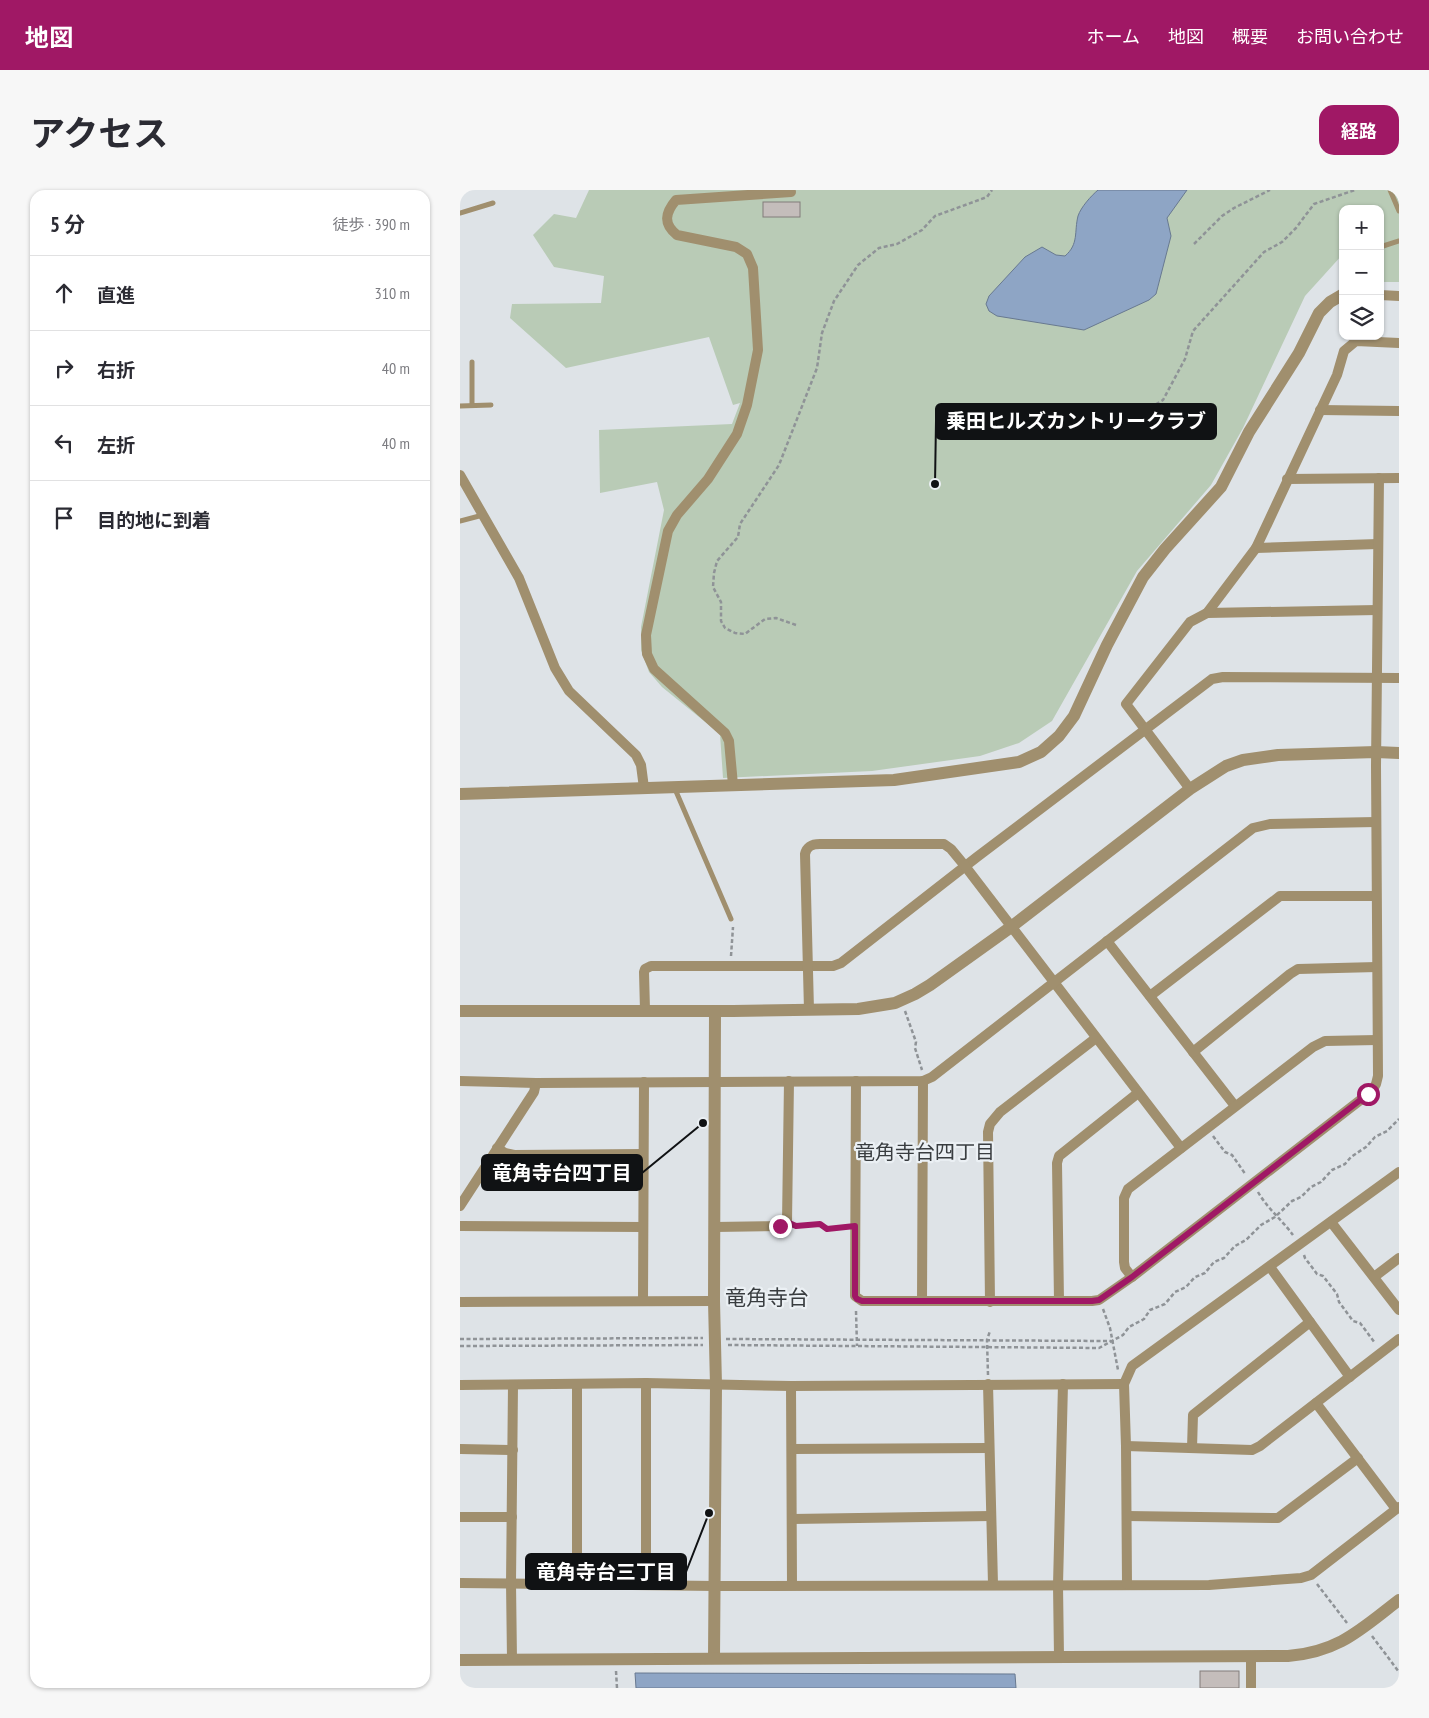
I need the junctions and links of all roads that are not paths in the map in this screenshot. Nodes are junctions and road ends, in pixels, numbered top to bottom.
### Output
1 (1390, 190) edge
2 (791, 192) dead end
3 (493, 203) dead end
4 (1399, 211) edge
5 (460, 214) edge
6 (1399, 241) edge
7 (1384, 246) edge
8 (1384, 295) edge
9 (1399, 296) edge
10 (1339, 297) edge
11 (1399, 343) edge
12 (472, 362) dead end
13 (491, 405) dead end
14 (460, 406) edge
15 (472, 406) junction
16 (1320, 410) junction
17 (1399, 411) edge
18 (460, 475) edge
19 (1379, 478) junction
20 (1399, 478) edge
21 (1287, 479) junction
22 (484, 515) junction
23 (460, 521) edge
24 (1378, 544) junction
25 (1256, 548) junction
26 (1377, 610) junction
27 (1207, 612) junction
28 (1377, 678) junction
29 (1399, 678) edge
30 (1145, 729) junction
31 (1376, 752) junction
32 (1399, 753) edge
33 (733, 785) junction
34 (674, 786) junction
35 (644, 788) junction
36 (1190, 789) junction
37 (460, 794) edge
38 (1376, 822) junction
39 (965, 866) junction
40 (1376, 896) junction
41 (732, 922) road end
42 (1011, 927) junction
43 (1108, 941) junction
44 (808, 965) junction
45 (1377, 967) junction
46 (1054, 982) junction
47 (1150, 996) junction
48 (645, 1010) junction
49 (809, 1010) junction
50 (460, 1011) edge
51 (715, 1011) junction
52 (1096, 1038) junction
53 (1377, 1040) junction
54 (1193, 1052) junction
55 (460, 1081) edge
56 (715, 1081) junction
57 (789, 1081) junction
58 (856, 1081) junction
59 (924, 1081) junction
60 (536, 1082) junction
61 (644, 1082) junction
62 (1138, 1092) junction
63 (1235, 1106) junction
64 (497, 1148) junction
65 (1180, 1148) junction
66 (643, 1154) junction
67 (1399, 1172) edge
68 (460, 1206) edge
69 (1331, 1222) junction
70 (460, 1226) edge
71 (643, 1227) junction
72 (715, 1227) junction
73 (1399, 1258) edge
74 (1270, 1267) junction
75 (1132, 1277) junction
76 (1374, 1278) junction
77 (643, 1301) junction
78 (714, 1301) junction
79 (922, 1301) junction
80 (1059, 1301) junction
81 (460, 1302) edge
82 (990, 1302) junction
83 (1399, 1310) edge
84 (1310, 1322) junction
85 (1399, 1339) edge
86 (1350, 1377) junction
87 (646, 1383) junction
88 (513, 1384) junction
89 (577, 1384) junction
90 (988, 1384) junction
91 (1063, 1384) junction
92 (1124, 1384) junction
93 (460, 1385) edge
94 (716, 1385) junction
95 (791, 1386) junction
96 (1316, 1403) junction
97 (1126, 1446) junction
98 (989, 1448) junction
99 (1192, 1448) junction
100 (460, 1449) edge
101 (792, 1449) junction
102 (513, 1450) junction
103 (1358, 1458) junction
104 (1398, 1508) edge
105 (990, 1516) junction
106 (1127, 1516) junction
107 (460, 1517) edge
108 (512, 1517) junction
109 (792, 1518) junction
110 (460, 1583) edge
111 (511, 1583) junction
112 (577, 1584) junction
113 (792, 1584) junction
114 (993, 1584) junction
115 (1127, 1584) junction
116 (646, 1585) junction
117 (1058, 1585) junction
118 (715, 1586) junction
119 (1399, 1600) edge
120 (1059, 1657) junction
121 (1251, 1657) junction
122 (714, 1658) junction
123 (460, 1660) edge
124 (512, 1660) junction
125 (1251, 1688) edge

1 - 4 lane
2 - 33 street
3 - 5 lane
6 - 7 lane
8 - 9 street
10 - 33 street
11 - 16 street
12 - 15 lane
13 - 15 lane
14 - 15 lane
16 - 17 street
16 - 21 street
18 - 22 street
19 - 20 street
19 - 21 street
19 - 24 street
21 - 25 street
22 - 23 lane
22 - 35 street
24 - 25 street
24 - 26 street
25 - 27 street
26 - 27 street
26 - 28 street
27 - 30 street
28 - 29 street
28 - 30 street
28 - 31 street
30 - 36 street
30 - 39 street
31 - 32 street
31 - 36 street
31 - 38 street
33 - 34 street
34 - 35 street
34 - 41 lane
35 - 37 street
36 - 42 street
38 - 40 street
38 - 43 street
39 - 42 street
39 - 44 street
39 - 44 street
40 - 45 street
40 - 47 street
42 - 46 street
42 - 49 street
43 - 46 street
43 - 47 street
44 - 48 street
44 - 49 street
45 - 53 street
45 - 54 street
46 - 52 street
46 - 59 street
47 - 54 street
48 - 50 street
48 - 51 street
49 - 51 street
51 - 56 street
52 - 62 street
52 - 82 street
53 - 63 street
53 - 75 street
54 - 63 street
55 - 60 street
56 - 57 street
56 - 61 street
56 - 72 street
57 - 58 street
57 - 72 street
58 - 59 street
58 - 79 street
59 - 79 street
60 - 61 street
60 - 64 street
61 - 66 street
62 - 65 street
62 - 80 street
63 - 65 street
64 - 66 street
64 - 68 street
65 - 75 street
66 - 71 street
67 - 69 street
69 - 74 street
69 - 76 street
70 - 71 street
71 - 77 street
72 - 78 street
73 - 76 street
74 - 84 street
74 - 92 street
75 - 80 street
76 - 83 street
77 - 78 street
77 - 81 street
78 - 94 street
79 - 82 street
80 - 82 street
84 - 86 street
84 - 99 street
85 - 86 street
86 - 96 street
87 - 89 street
87 - 94 street
87 - 116 street
88 - 89 street
88 - 93 street
88 - 102 street
89 - 112 street
90 - 91 street
90 - 95 street
90 - 98 street
91 - 92 street
91 - 117 street
92 - 97 street
94 - 95 street
94 - 118 street
95 - 101 street
96 - 99 street
96 - 103 street
97 - 99 street
97 - 106 street
98 - 101 street
98 - 105 street
100 - 102 street
101 - 109 street
102 - 108 street
103 - 104 street
103 - 106 street
104 - 115 street
105 - 109 street
105 - 114 street
106 - 115 street
107 - 108 street
108 - 111 street
109 - 113 street
110 - 111 street
111 - 112 street
111 - 124 street
112 - 116 street
113 - 114 street
113 - 118 street
114 - 117 street
115 - 117 street
116 - 118 street
117 - 120 street
118 - 122 street
119 - 121 street
120 - 121 street
120 - 122 street
121 - 125 street
122 - 124 street
123 - 124 street

